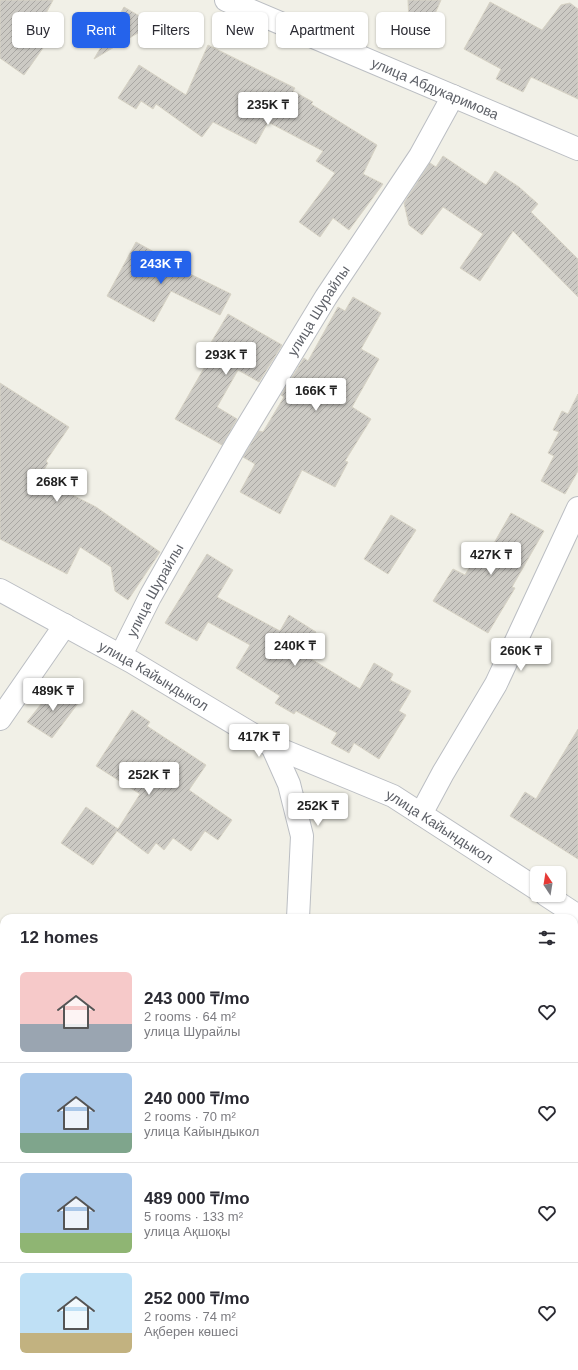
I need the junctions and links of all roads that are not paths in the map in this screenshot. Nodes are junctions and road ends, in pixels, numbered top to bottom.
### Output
1 (226, 0) edge
2 (453, 96) junction
3 (578, 149) edge
4 (578, 508) edge
5 (0, 590) edge
6 (65, 625) junction
7 (121, 655) junction
8 (0, 719) edge
9 (272, 746) junction
10 (421, 814) junction
11 (530, 884) edge
12 (557, 902) edge
13 (298, 914) edge
14 (575, 914) edge

1 - 2 street, улица Абдукаримова
2 - 3 street, улица Абдукаримова
2 - 7 street, улица Шурайлы
4 - 10 street
5 - 6 street, улица Кайындыкол
6 - 7 street, улица Кайындыкол
6 - 8 street
7 - 9 street, улица Кайындыкол
9 - 10 street, улица Кайындыкол
9 - 13 street
10 - 11 street, улица Кайындыкол
12 - 14 street

